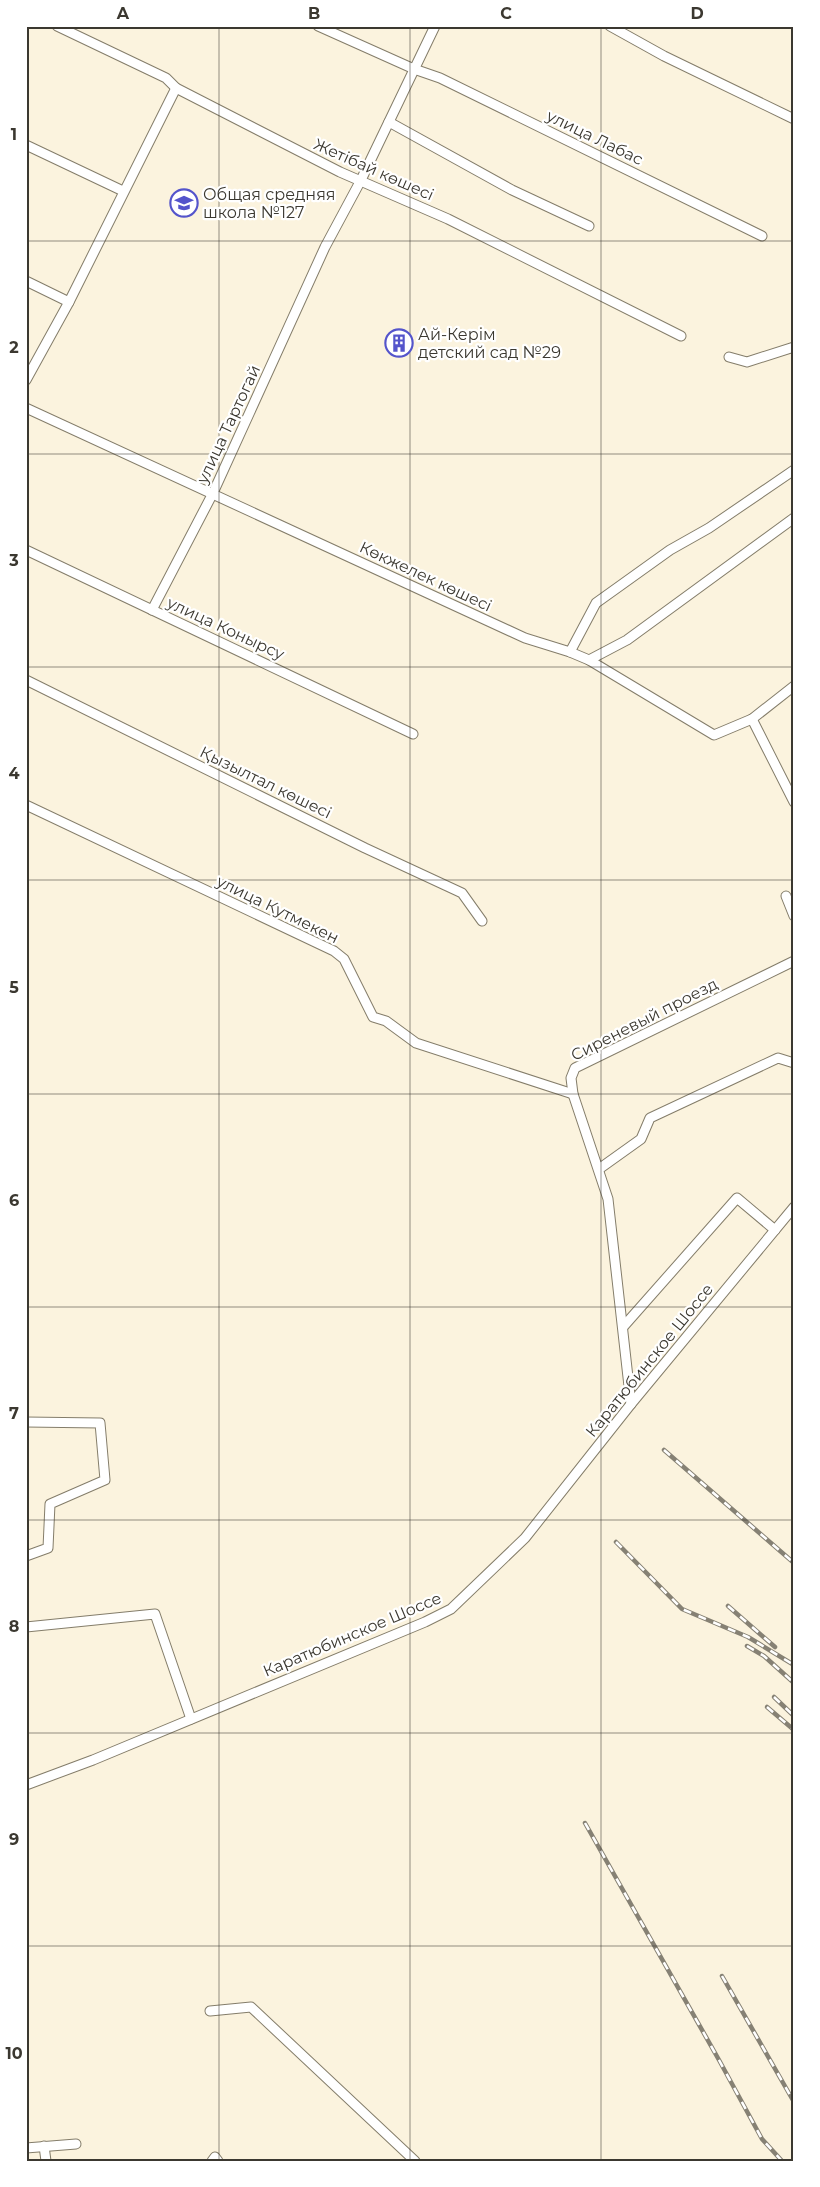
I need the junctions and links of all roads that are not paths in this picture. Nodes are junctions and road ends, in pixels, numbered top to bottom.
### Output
1 (57, 26) edge
2 (318, 26) edge
3 (435, 26) edge
4 (610, 26) edge
5 (414, 69) junction
6 (176, 88) junction
7 (794, 119) edge
8 (389, 122) junction
9 (26, 145) edge
10 (361, 180) junction
11 (123, 191) junction
12 (589, 226) dead end
13 (762, 236) dead end
14 (26, 281) edge
15 (69, 302) junction
16 (681, 336) dead end
17 (794, 347) edge
18 (729, 357) dead end
19 (26, 380) edge
20 (26, 408) edge
21 (794, 470) edge
22 (213, 493) junction
23 (794, 518) edge
24 (26, 550) edge
25 (152, 610) junction
26 (570, 652) junction
27 (589, 660) junction
28 (26, 680) edge
29 (794, 686) edge
30 (752, 719) junction
31 (413, 734) dead end
32 (794, 802) edge
33 (26, 805) edge
34 (786, 896) dead end
35 (794, 916) edge
36 (482, 922) dead end
37 (794, 961) edge
38 (794, 1063) edge
39 (573, 1094) junction
40 (599, 1169) junction
41 (794, 1207) edge
42 (775, 1230) junction
43 (623, 1327) junction
44 (631, 1404) junction
45 (26, 1422) edge
46 (26, 1556) edge
47 (26, 1627) edge
48 (192, 1719) junction
49 (26, 1785) edge
50 (210, 2011) dead end
51 (76, 2144) dead end
52 (44, 2146) junction
53 (26, 2148) edge
54 (46, 2161) edge
55 (212, 2161) edge
56 (218, 2161) edge
57 (415, 2161) edge

1 - 6 street, Жетібай көшесі
2 - 5 street, улица Лабас
3 - 5 street, улица Тартогай
4 - 7 street
5 - 8 street, улица Тартогай
5 - 13 street, улица Лабас
6 - 10 street, Жетібай көшесі
6 - 11 street
8 - 10 street, улица Тартогай
8 - 12 street
9 - 11 street
10 - 16 street, Жетібай көшесі
10 - 22 street, улица Тартогай
11 - 15 street
14 - 15 street
15 - 19 street
17 - 18 street
20 - 22 street, Көкжелек көшесі
21 - 26 street
22 - 25 street, улица Тартогай
22 - 26 street, Көкжелек көшесі
23 - 27 street
24 - 25 street, улица Конырсу
25 - 31 street, улица Конырсу
26 - 27 street, Көкжелек көшесі
27 - 30 street, Көкжелек көшесі
28 - 36 street, Қызылтал көшесі
29 - 30 street
30 - 32 street
33 - 39 street, улица Кутмекен
34 - 35 street
37 - 39 street, Сиреневый проезд
38 - 40 street
39 - 40 street, Сиреневый проезд
40 - 43 street, Сиреневый проезд
41 - 42 street, Каратюбинское Шоссе
42 - 43 street
42 - 44 street, Каратюбинское Шоссе
43 - 44 street, Сиреневый проезд
44 - 48 street, Каратюбинское Шоссе
45 - 46 street
47 - 48 street
48 - 49 street, Каратюбинское Шоссе
50 - 57 street
51 - 52 street
52 - 53 street
52 - 54 street
55 - 56 street

